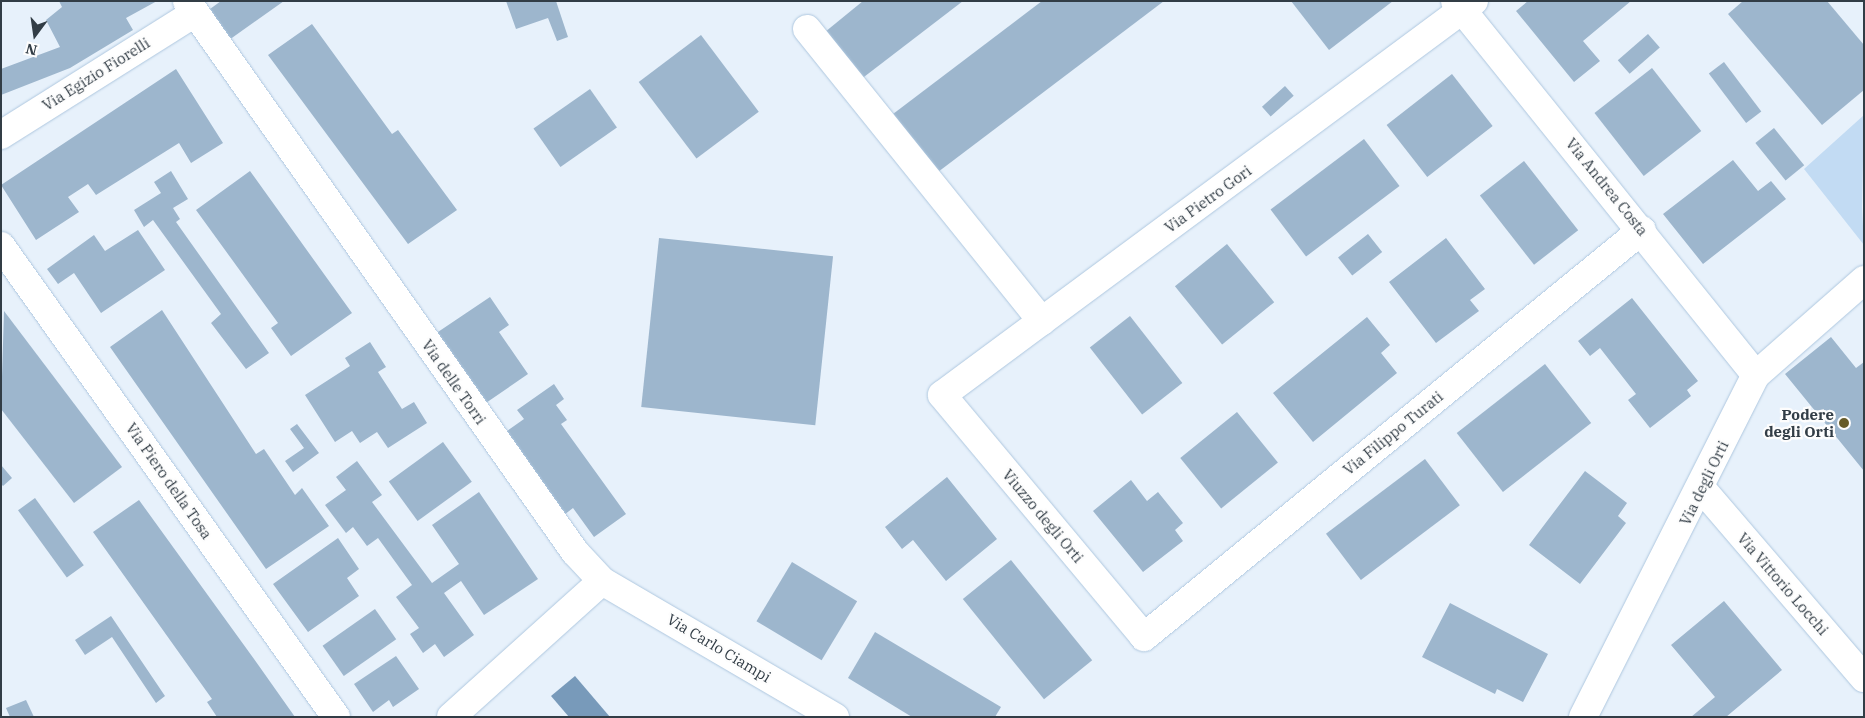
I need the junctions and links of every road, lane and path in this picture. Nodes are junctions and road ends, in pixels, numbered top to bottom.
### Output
1 (1464, 4) edge
2 (190, 8) edge
3 (807, 29) dead end
4 (1, 135) edge
5 (1642, 230) junction
6 (1, 246) edge
7 (1864, 280) edge
8 (1042, 321) junction
9 (1756, 375) junction
10 (942, 395) joint
11 (1702, 489) junction
12 (602, 581) junction
13 (1144, 637) joint
14 (1864, 678) edge
15 (336, 717) edge
16 (451, 717) edge
17 (835, 717) edge
18 (1583, 717) edge

1 - 5 street, Via Andrea Costa
1 - 8 street, Via Pietro Gori
2 - 4 street, Via Egizio Fiorelli
2 - 12 street, Via delle Torri
3 - 8 street
5 - 9 street, Via Andrea Costa
5 - 13 street, Via Filippo Turati
6 - 15 street, Via Piero della Tosa
7 - 9 street, Via degli Orti
8 - 10 street, Via Pietro Gori
9 - 11 street, Via degli Orti
10 - 13 street, Viuzzo degli Orti
11 - 14 street, Via Vittorio Locchi
11 - 18 street, Via degli Orti
12 - 16 street
12 - 17 street, Via Carlo Ciampi

